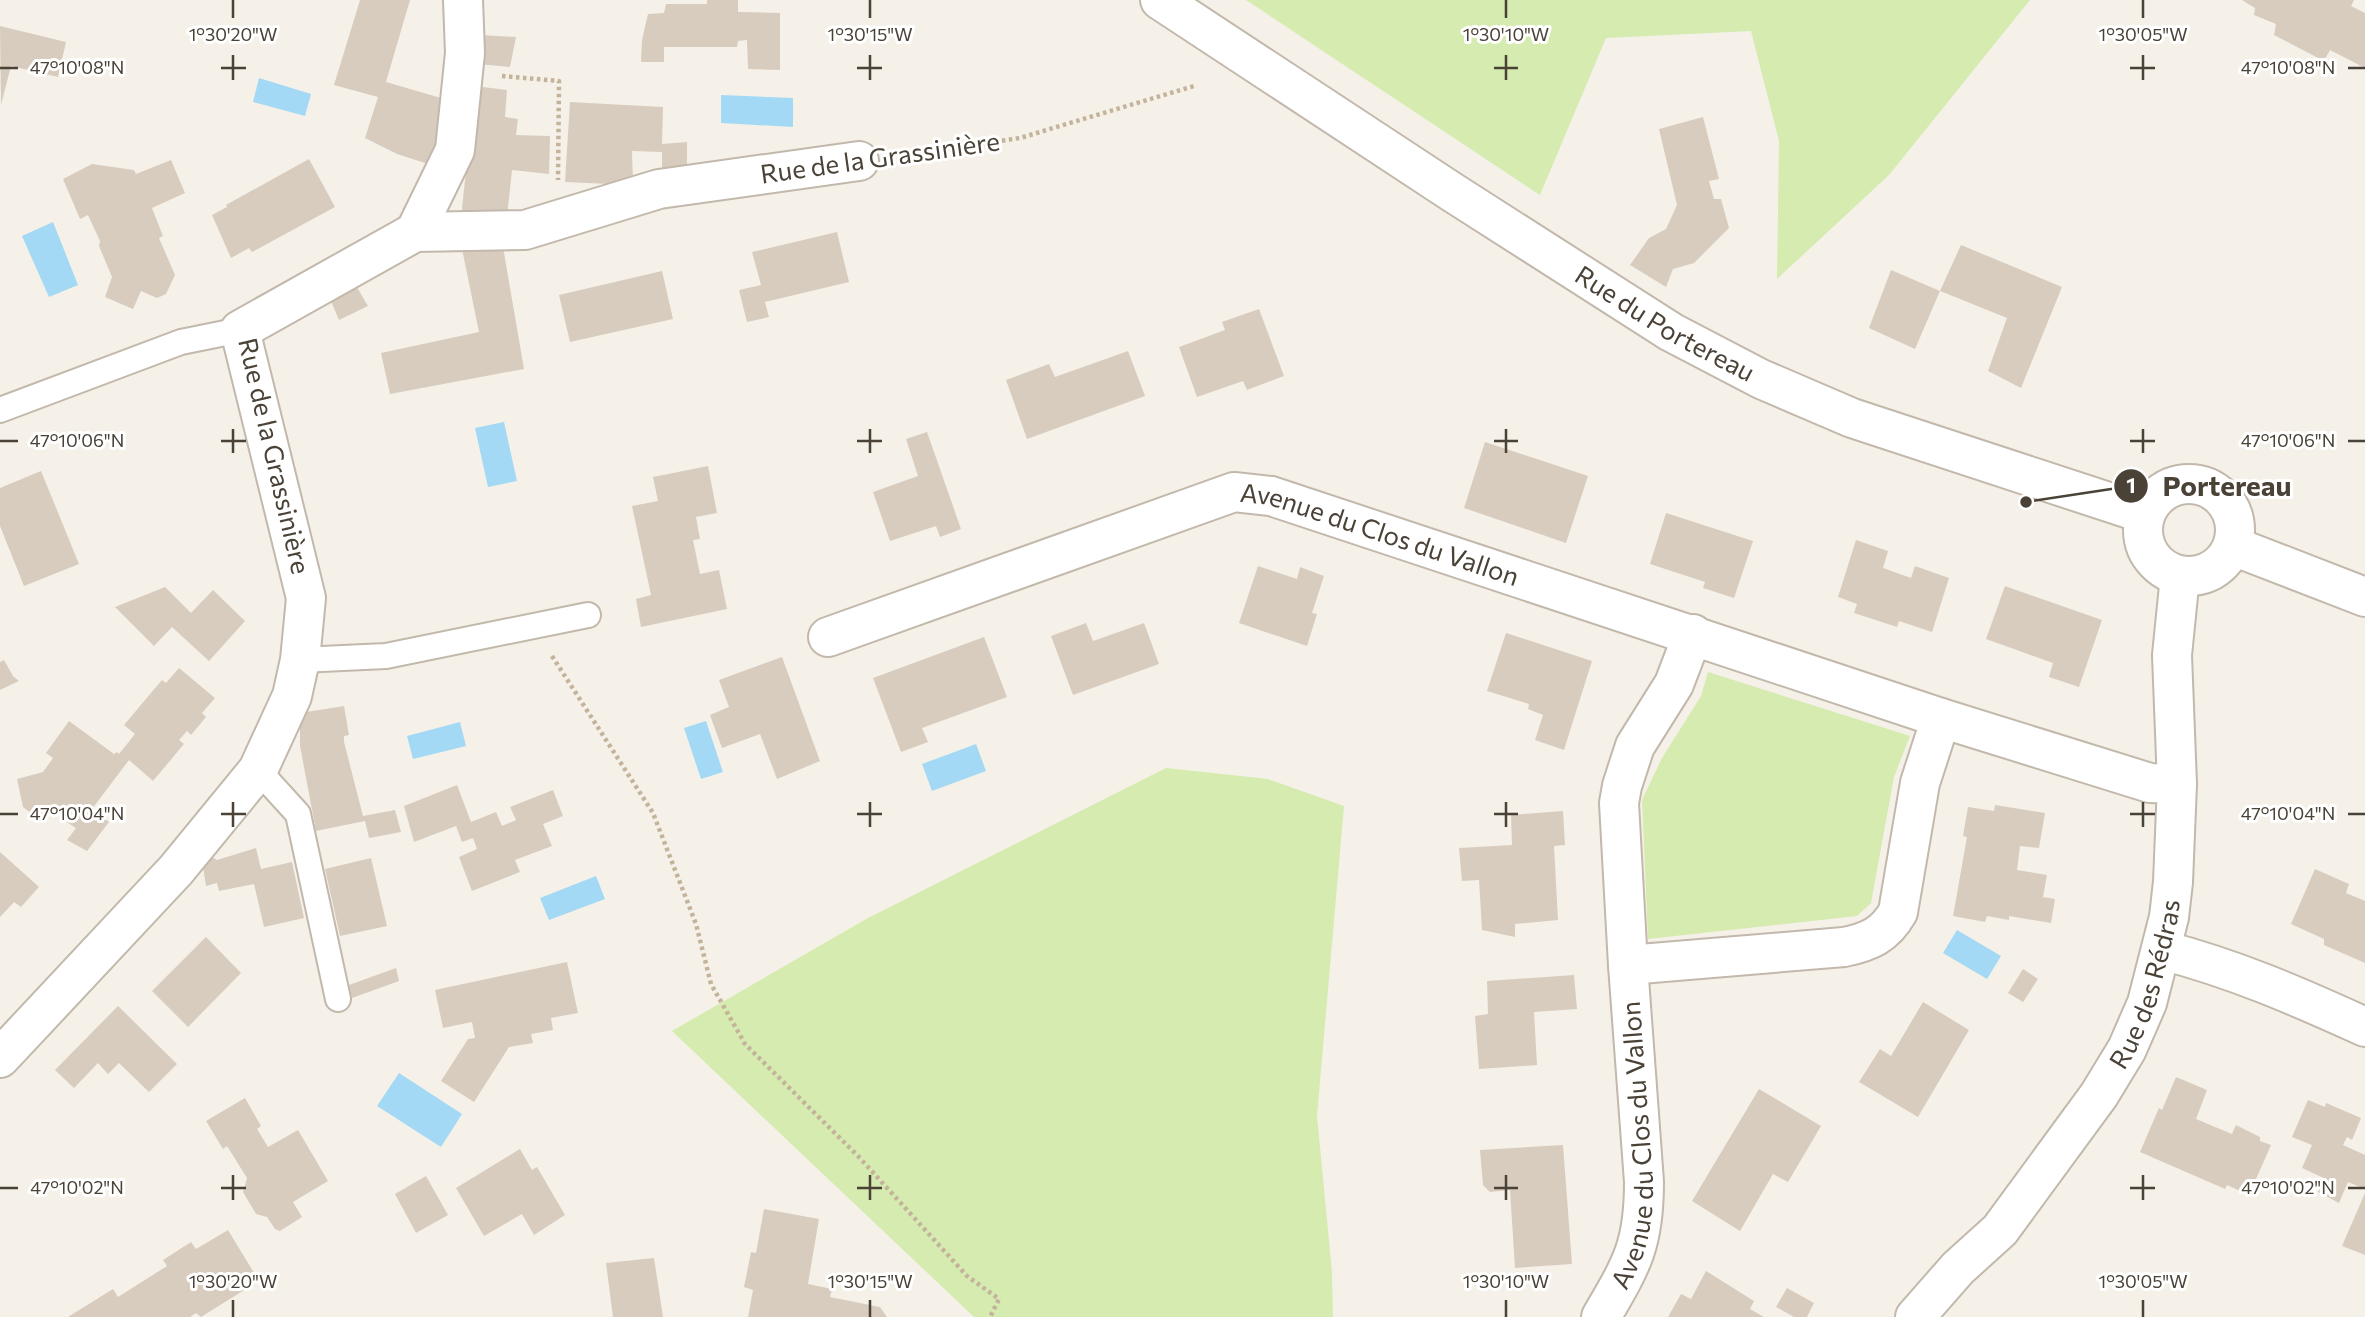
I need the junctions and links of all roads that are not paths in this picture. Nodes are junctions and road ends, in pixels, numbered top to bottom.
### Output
1 (464, 0) edge
2 (1160, 0) edge
3 (859, 161) road end
4 (415, 232) junction
5 (240, 330) junction
6 (0, 410) edge
7 (2145, 514) junction
8 (2233, 546) junction
9 (2180, 576) junction
10 (2365, 597) edge
11 (588, 615) dead end
12 (1693, 634) junction
13 (828, 637) dead end
14 (300, 660) junction
15 (1941, 718) junction
16 (258, 770) junction
17 (2177, 784) junction
18 (2162, 950) junction
19 (1628, 965) junction
20 (338, 999) dead end
21 (2365, 1027) edge
22 (0, 1058) edge
23 (1601, 1317) edge
24 (1915, 1317) edge

1 - 4 street
2 - 7 street, Rue du Portereau
3 - 4 street, Rue de la Grassinière
4 - 5 street, Rue de la Grassinière
5 - 6 lane
5 - 14 street, Rue de la Grassinière
7 - 8 street
7 - 9 street
8 - 9 street
8 - 10 street
9 - 17 street, Rue des Rédras
11 - 14 lane
12 - 13 street, Avenue du Clos du Vallon
12 - 15 street, Avenue du Clos du Vallon
12 - 19 street, Avenue du Clos du Vallon
14 - 16 street, Rue de la Grassinière
15 - 17 street, Avenue du Clos du Vallon
15 - 19 street, Avenue du Clos du Vallon
16 - 20 lane
16 - 22 street, Rue de la Grassinière
17 - 18 street, Rue des Rédras
18 - 21 street
18 - 24 street, Rue des Rédras
19 - 23 street, Avenue du Clos du Vallon

